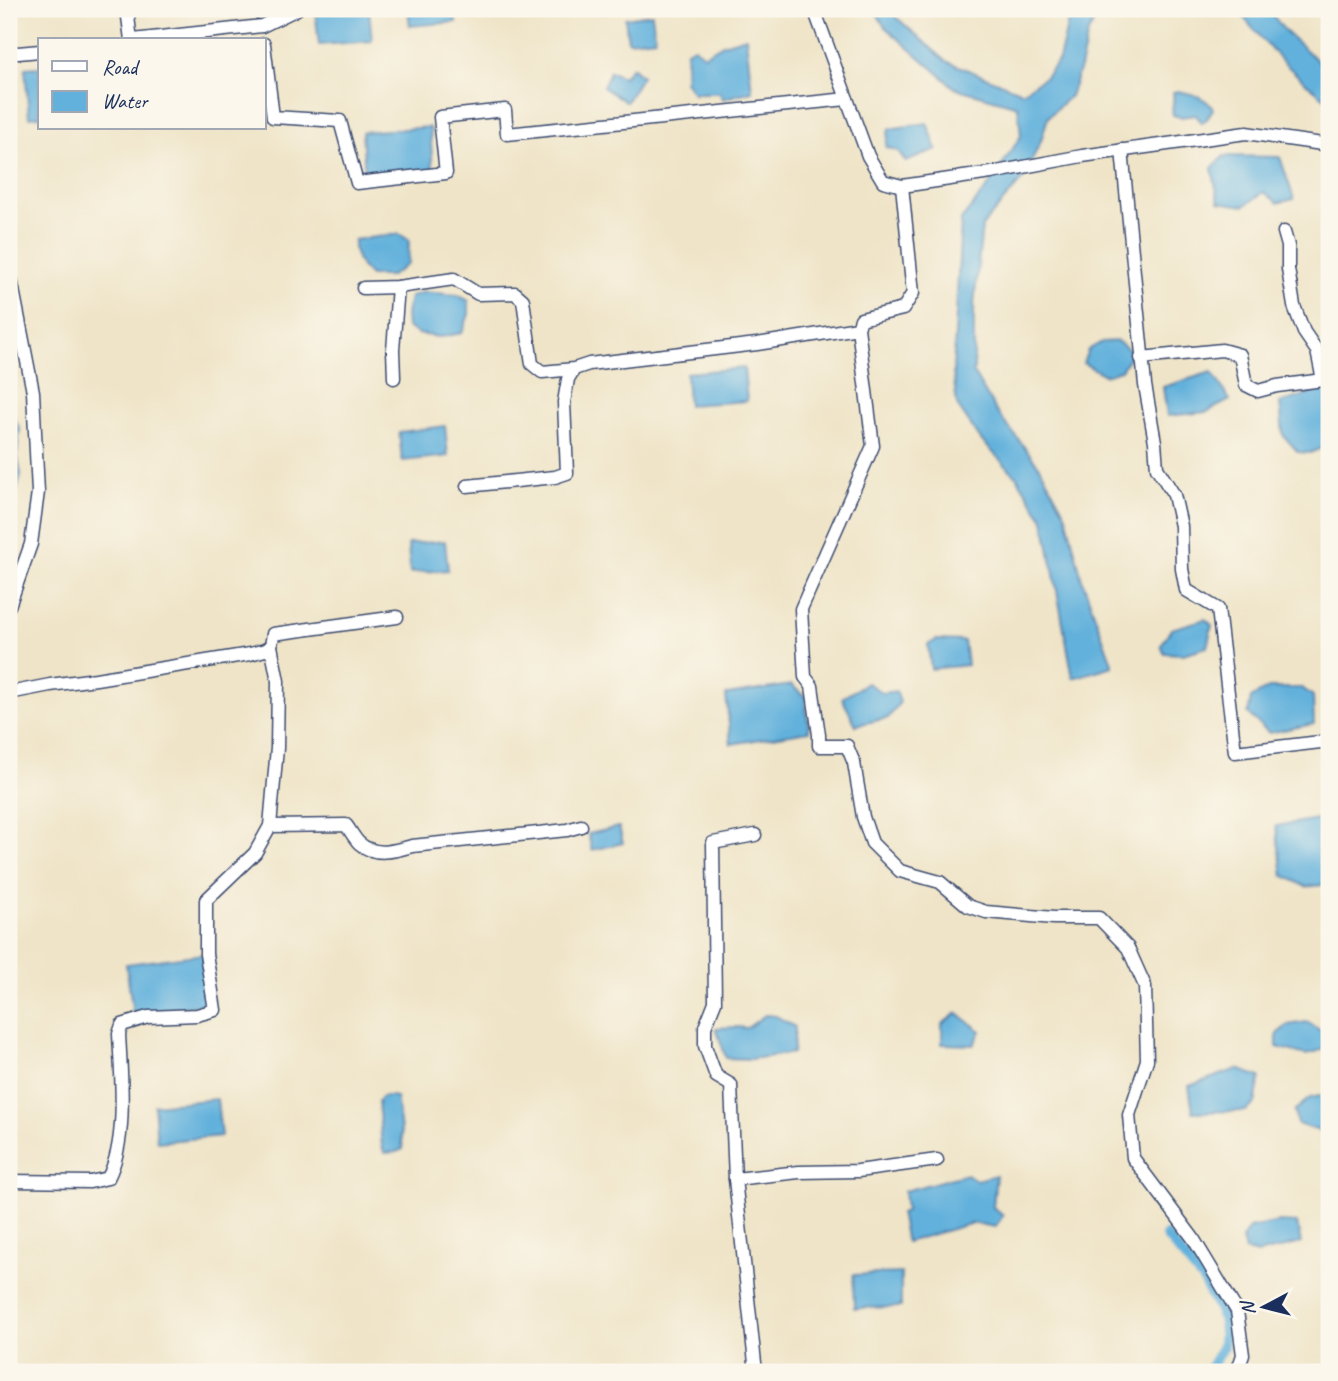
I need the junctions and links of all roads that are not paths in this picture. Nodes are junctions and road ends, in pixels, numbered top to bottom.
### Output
1 (127, 9) edge
2 (297, 9) edge
3 (814, 9) edge
4 (262, 26) junction
5 (132, 38) edge
6 (151, 38) edge
7 (264, 38) edge
8 (9, 51) edge
9 (38, 51) edge
10 (266, 59) edge
11 (847, 99) junction
12 (1329, 145) edge
13 (1122, 150) junction
14 (902, 186) junction
15 (1284, 232) dead end
16 (9, 276) edge
17 (398, 287) junction
18 (363, 288) dead end
19 (858, 328) junction
20 (1141, 358) junction
21 (574, 369) junction
22 (394, 378) dead end
23 (467, 486) dead end
24 (9, 606) edge
25 (397, 617) dead end
26 (271, 646) junction
27 (9, 693) edge
28 (1329, 741) edge
29 (270, 826) junction
30 (582, 826) dead end
31 (755, 835) dead end
32 (937, 1160) dead end
33 (735, 1179) junction
34 (9, 1181) edge
35 (756, 1372) edge
36 (1237, 1372) edge

1 - 5 street
2 - 4 street
3 - 11 street
4 - 6 street
4 - 7 street
8 - 9 street
10 - 11 street
11 - 14 street
12 - 13 street
13 - 14 street
13 - 20 street
14 - 19 street
15 - 20 street
16 - 24 street
17 - 18 street
17 - 21 street
17 - 22 street
19 - 21 street
19 - 36 street
20 - 28 street
21 - 23 street
25 - 26 street
26 - 27 street
26 - 29 street
29 - 30 street
29 - 34 street
31 - 33 street
32 - 33 street
33 - 35 street

